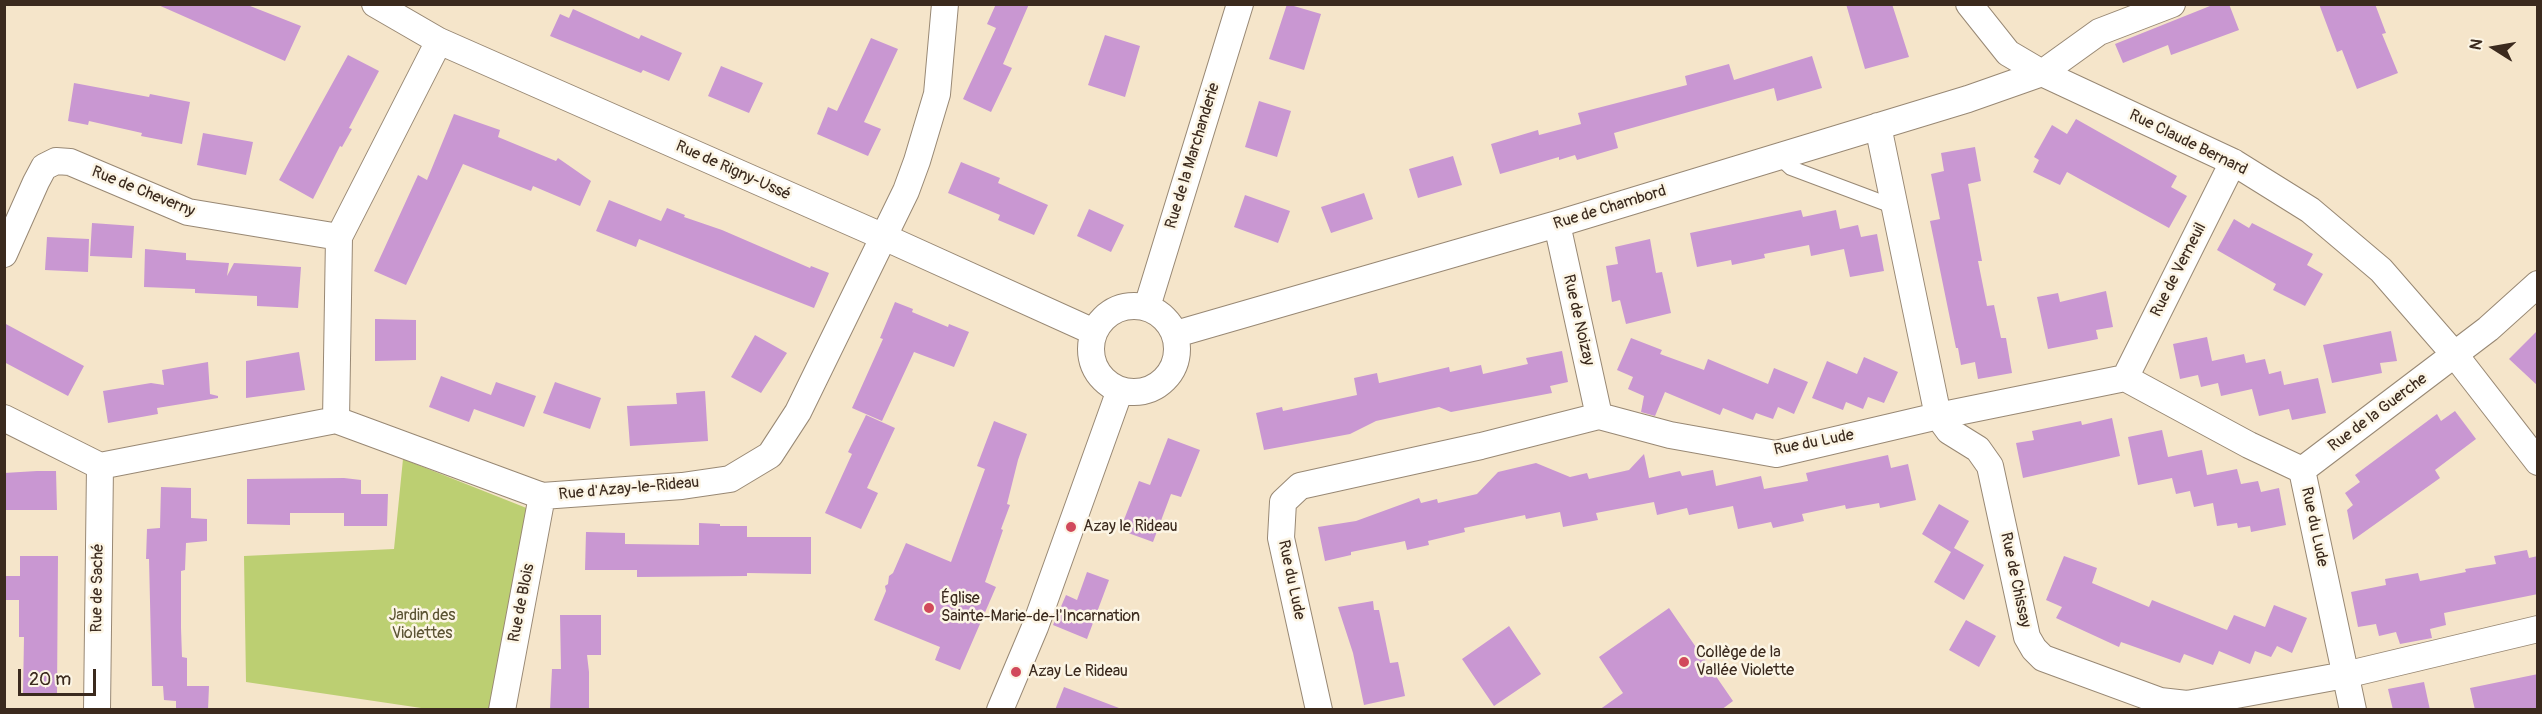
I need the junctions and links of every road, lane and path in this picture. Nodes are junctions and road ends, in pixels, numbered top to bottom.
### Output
1 (375, 4) edge
2 (945, 4) edge
3 (1240, 4) edge
4 (1969, 4) edge
5 (2172, 4) edge
6 (439, 41) junction
7 (2042, 73) junction
8 (1878, 126) junction
9 (1779, 156) junction
10 (2233, 162) junction
11 (1894, 207) junction
12 (1557, 224) junction
13 (339, 237) junction
14 (884, 237) junction
15 (4, 254) edge
16 (2538, 284) edge
17 (1147, 307) junction
18 (1094, 332) junction
19 (1176, 334) junction
20 (2455, 355) junction
21 (2125, 378) junction
22 (1120, 390) junction
23 (1599, 416) junction
24 (1938, 416) junction
25 (4, 418) edge
26 (336, 420) junction
27 (2538, 462) edge
28 (100, 466) junction
29 (2302, 470) junction
30 (542, 496) junction
31 (2538, 629) edge
32 (2345, 675) junction
33 (97, 710) edge
34 (502, 710) edge
35 (1000, 710) edge
36 (1319, 710) edge
37 (2353, 710) edge

1 - 6 street, Rue de Rigny-Ussé
2 - 14 street, Rue d'Azay-le-Rideau
3 - 17 street, Rue de la Marchanderie
4 - 7 street, Rue Claude Bernard
5 - 7 street, Rue de Chambord
6 - 13 street
6 - 14 street, Rue de Rigny-Ussé
7 - 8 street, Rue de Chambord
7 - 10 street, Rue Claude Bernard
8 - 9 street, Rue de Chambord
8 - 11 street
9 - 11 lane
9 - 12 street, Rue de Chambord
10 - 20 street, Rue Claude Bernard
10 - 21 street, Rue de Verneuil
11 - 24 street
12 - 19 street, Rue de Chambord
12 - 23 street, Rue de Noizay
13 - 15 street, Rue de Cheverny
13 - 26 street
14 - 18 street, Rue de Rigny-Ussé
14 - 30 street, Rue d'Azay-le-Rideau
16 - 20 street, Rue de la Guerche
17 - 18 street
17 - 19 street
18 - 22 street
19 - 22 street
20 - 27 street, Rue Claude Bernard
20 - 29 street, Rue de la Guerche
21 - 24 street, Rue du Lude
21 - 29 street, Rue du Lude
22 - 35 street
23 - 24 street, Rue du Lude
23 - 36 street, Rue du Lude
24 - 32 street, Rue de Chissay
25 - 28 street
26 - 28 street
26 - 30 street, Rue d'Azay-le-Rideau
28 - 33 street, Rue de Saché
29 - 32 street, Rue du Lude
30 - 34 street, Rue de Blois
31 - 32 street, Rue de Chissay
32 - 37 street, Rue du Lude

